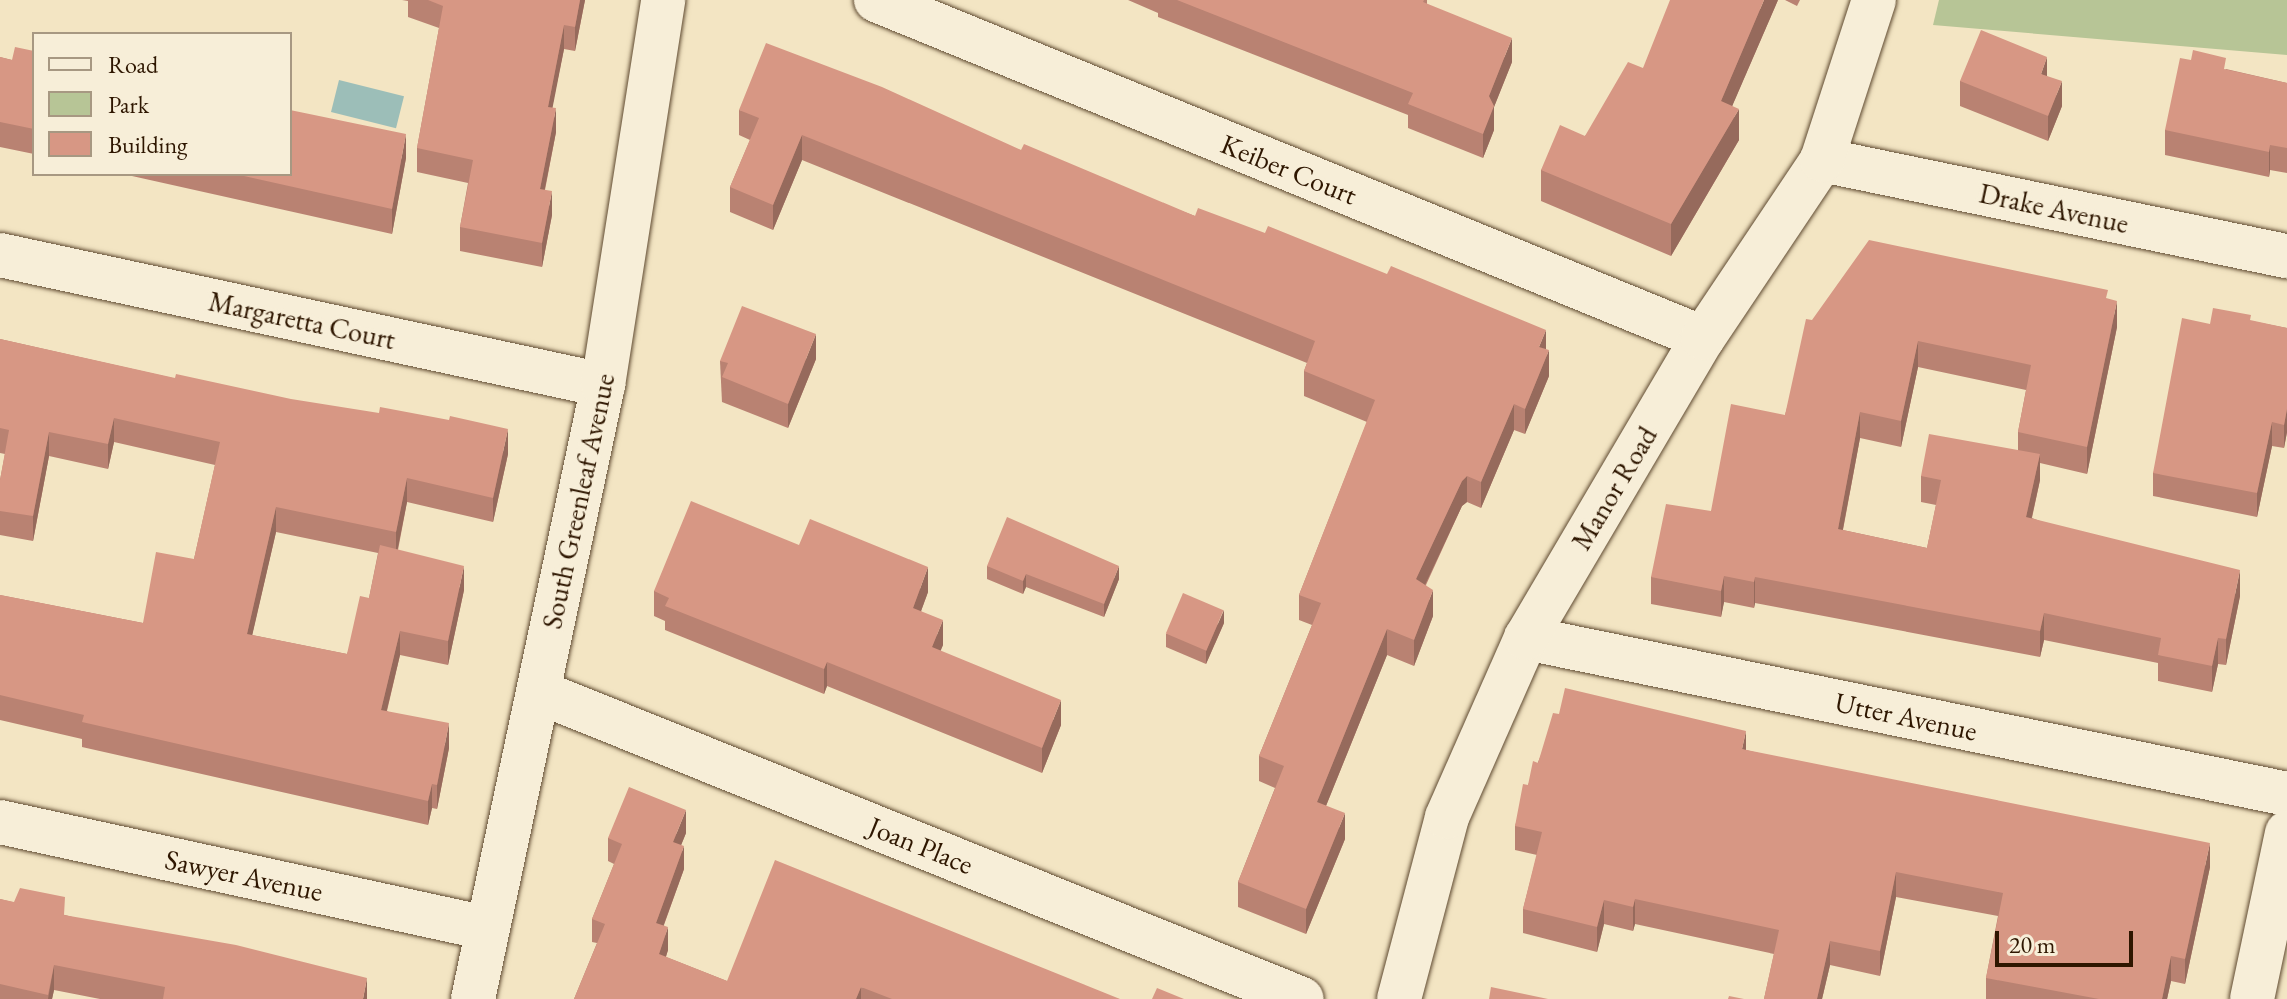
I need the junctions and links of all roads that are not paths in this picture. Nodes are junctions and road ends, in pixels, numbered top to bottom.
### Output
1 (663, 0) edge
2 (876, 0) edge
3 (1874, 0) edge
4 (1822, 160) junction
5 (0, 255) edge
6 (2287, 256) edge
7 (1703, 338) junction
8 (603, 385) junction
9 (1526, 638) junction
10 (539, 692) junction
11 (2287, 794) edge
12 (0, 822) edge
13 (2287, 833) edge
14 (488, 928) junction
15 (473, 999) edge
16 (1302, 999) edge
17 (1399, 999) edge
18 (2252, 999) edge

1 - 8 street, South Greenleaf Avenue
2 - 7 street, Keiber Court
3 - 4 street, Manor Road
4 - 6 street, Drake Avenue
4 - 7 street, Manor Road
5 - 8 street, Margaretta Court
7 - 9 street, Manor Road
8 - 10 street, South Greenleaf Avenue
9 - 11 street, Utter Avenue
9 - 17 street, Manor Road
10 - 14 street, South Greenleaf Avenue
10 - 16 street, Joan Place
12 - 14 street, Sawyer Avenue
13 - 18 street
14 - 15 street, South Greenleaf Avenue

